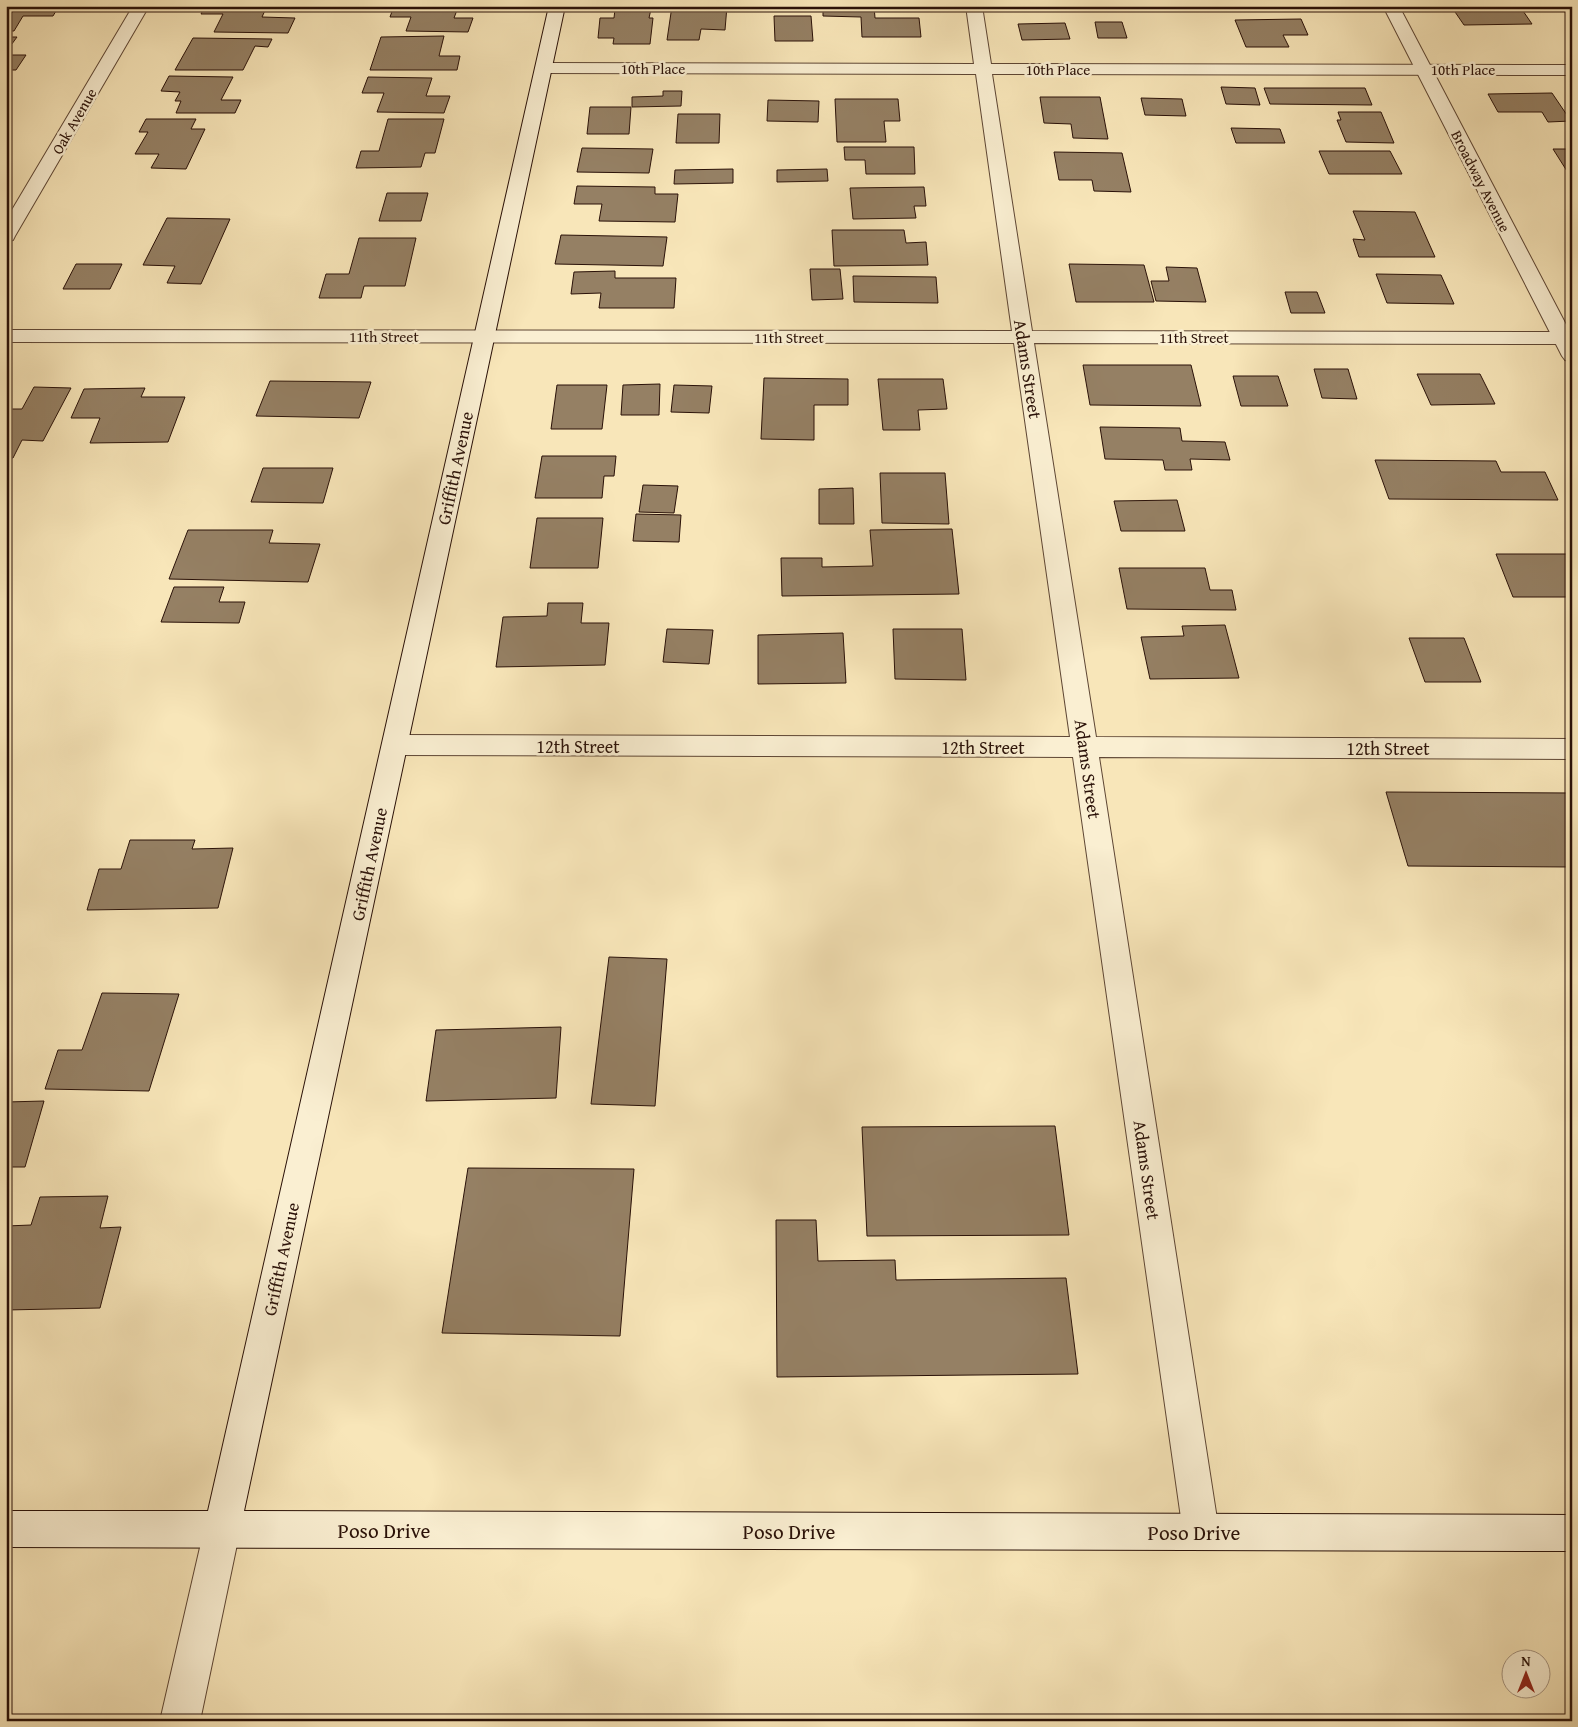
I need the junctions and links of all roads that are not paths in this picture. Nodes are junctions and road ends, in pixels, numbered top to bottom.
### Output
1 (141, 6) edge
2 (557, 6) edge
3 (974, 6) edge
4 (1391, 6) edge
5 (544, 68) junction
6 (983, 69) junction
7 (1423, 69) junction
8 (1572, 70) edge
9 (6, 236) edge
10 (6, 336) edge
11 (484, 336) junction
12 (1023, 337) junction
13 (1569, 344) edge
14 (395, 745) junction
15 (1085, 748) junction
16 (1572, 749) edge
17 (6, 1530) edge
18 (222, 1530) junction
19 (1201, 1532) junction
20 (1572, 1533) edge
21 (180, 1721) edge

1 - 9 street, Oak Avenue
2 - 5 street, Griffith Avenue
3 - 6 street, Adams Street
4 - 7 street, Broadway Avenue
5 - 6 street, 10th Place
5 - 11 street, Griffith Avenue
6 - 7 street, 10th Place
6 - 12 street, Adams Street
7 - 8 street, 10th Place
7 - 13 street, Broadway Avenue
10 - 11 street, 11th Street
11 - 12 street, 11th Street
11 - 14 street, Griffith Avenue
12 - 13 street, 11th Street
12 - 15 street, Adams Street
14 - 15 street, 12th Street
14 - 18 street, Griffith Avenue
15 - 16 street, 12th Street
15 - 19 street, Adams Street
17 - 18 street, Poso Drive
18 - 19 street, Poso Drive
18 - 21 street, Griffith Avenue
19 - 20 street, Poso Drive

